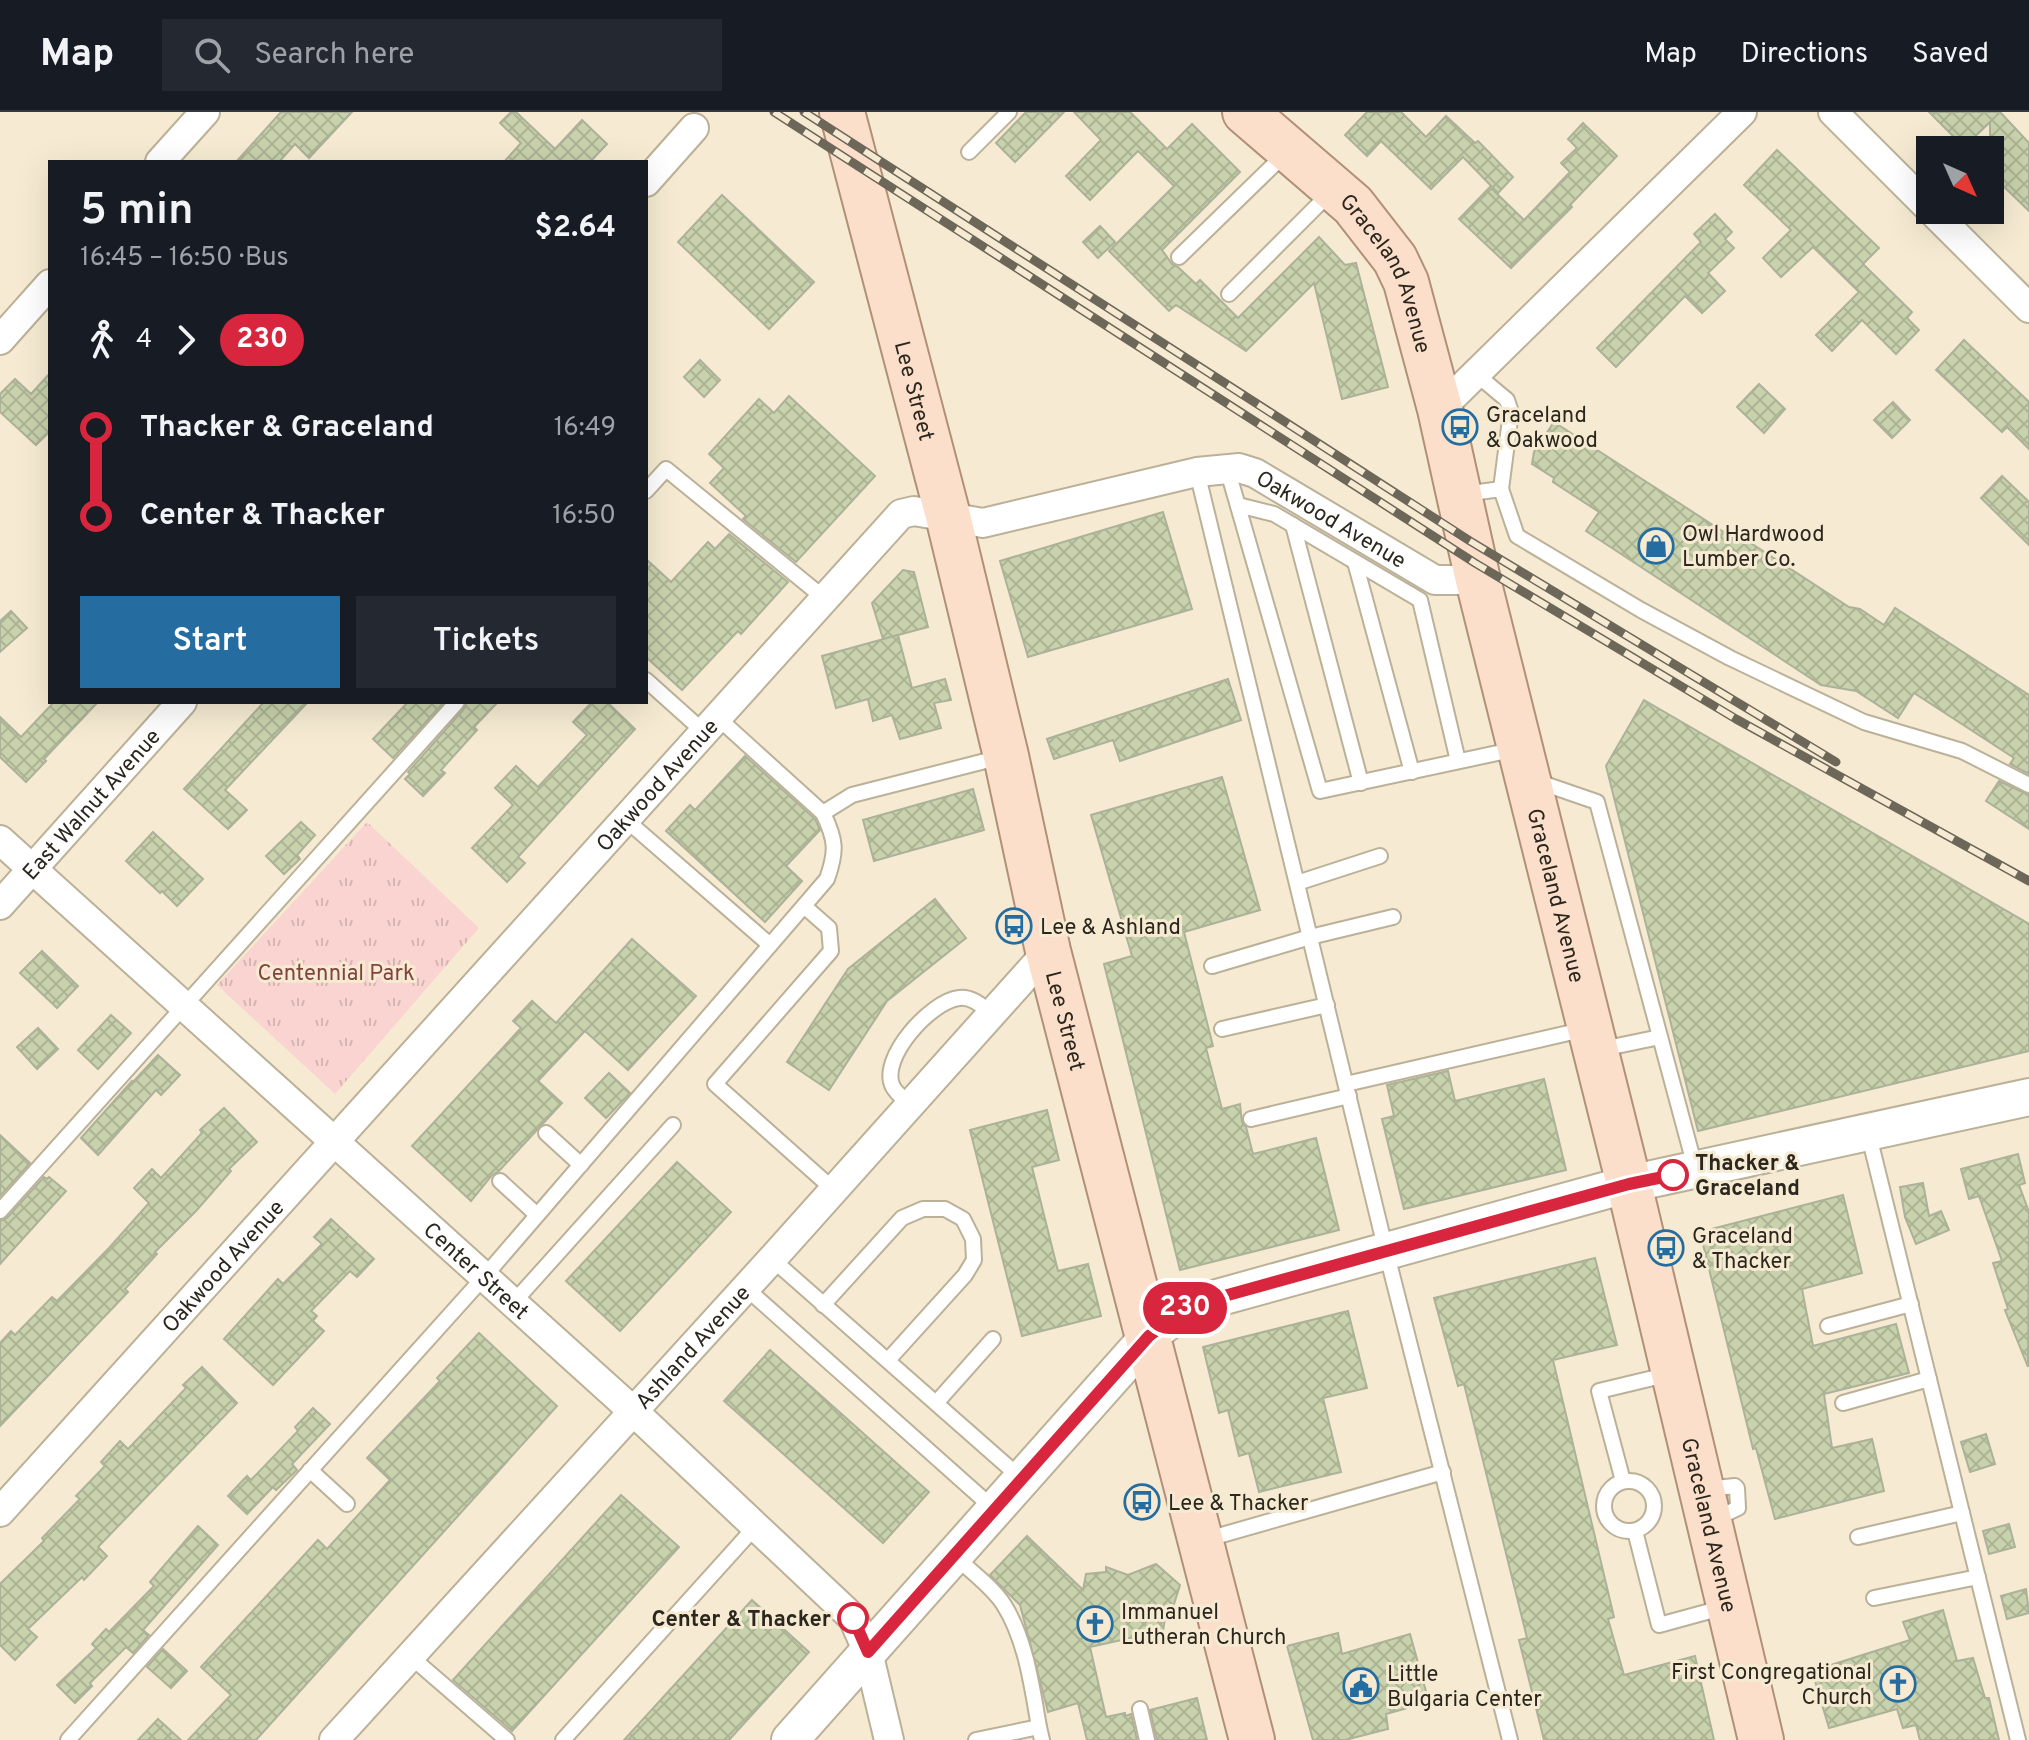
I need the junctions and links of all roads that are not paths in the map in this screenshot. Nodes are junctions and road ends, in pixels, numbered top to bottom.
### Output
1 (205, 112) edge
2 (842, 112) edge
3 (1009, 112) edge
4 (1245, 112) edge
5 (1742, 112) edge
6 (1833, 112) edge
7 (694, 128) dead end
8 (1289, 150) junction
9 (969, 152) dead end
10 (162, 160) edge
11 (648, 180) edge
12 (1334, 189) junction
13 (1916, 196) edge
14 (1944, 224) edge
15 (1179, 257) dead end
16 (48, 286) edge
17 (1229, 294) dead end
18 (2029, 308) edge
19 (0, 340) edge
20 (1476, 374) junction
21 (1440, 409) junction
22 (1227, 468) junction
23 (1197, 472) junction
24 (648, 489) edge
25 (1481, 492) junction
26 (1238, 505) junction
27 (948, 516) junction
28 (1293, 525) junction
29 (1355, 562) junction
30 (1478, 580) junction
31 (824, 598) junction
32 (648, 681) edge
33 (180, 704) edge
34 (455, 704) edge
35 (711, 724) junction
36 (1006, 756) junction
37 (1458, 761) junction
38 (1524, 763) junction
39 (1412, 772) junction
40 (1361, 783) junction
41 (2029, 785) edge
42 (823, 813) junction
43 (625, 819) junction
44 (0, 840) edge
45 (1380, 856) dead end
46 (32, 869) junction
47 (1297, 883) junction
48 (0, 905) edge
49 (804, 906) junction
50 (1393, 917) dead end
51 (1310, 937) junction
52 (770, 945) junction
53 (1048, 951) junction
54 (1212, 966) dead end
55 (1327, 1005) junction
56 (185, 1007) junction
57 (992, 1014) junction
58 (1222, 1029) dead end
59 (1660, 1037) junction
60 (1593, 1039) junction
61 (1347, 1090) junction
62 (2029, 1097) edge
63 (910, 1105) junction
64 (1251, 1119) dead end
65 (673, 1125) dead end
66 (1868, 1132) junction
67 (546, 1133) dead end
68 (334, 1141) junction
69 (581, 1165) junction
70 (1696, 1170) junction
71 (500, 1181) dead end
72 (1629, 1184) junction
73 (834, 1190) junction
74 (0, 1211) edge
75 (537, 1215) junction
76 (1386, 1251) junction
77 (772, 1259) junction
78 (484, 1277) junction
79 (746, 1288) junction
80 (513, 1303) junction
81 (1911, 1304) junction
82 (823, 1305) junction
83 (1828, 1326) dead end
84 (1149, 1336) junction
85 (993, 1339) dead end
86 (889, 1359) junction
87 (1674, 1373) junction
88 (1929, 1379) junction
89 (937, 1402) junction
90 (1843, 1403) dead end
91 (633, 1411) junction
92 (310, 1470) junction
93 (1443, 1472) junction
94 (1022, 1479) junction
95 (1623, 1481) junction
96 (347, 1504) dead end
97 (995, 1510) junction
98 (0, 1512) edge
99 (1962, 1513) junction
100 (756, 1526) junction
101 (1635, 1531) junction
102 (1858, 1537) dead end
103 (1200, 1542) junction
104 (954, 1556) junction
105 (1978, 1577) junction
106 (1874, 1598) dead end
107 (1729, 1605) junction
108 (868, 1652) junction
109 (410, 1656) junction
110 (1140, 1709) dead end
111 (1040, 1733) edge
112 (68, 1740) edge
113 (334, 1740) edge
114 (507, 1740) edge
115 (563, 1740) edge
116 (790, 1740) edge
117 (889, 1740) edge
118 (976, 1740) edge
119 (1147, 1740) edge
120 (1252, 1740) edge
121 (1510, 1740) edge
122 (1761, 1740) edge
123 (2018, 1740) edge

1 - 10 street
2 - 27 main road, Lee Street
3 - 9 lane
4 - 8 main road, Graceland Avenue
5 - 20 street
6 - 13 street
7 - 11 street
8 - 12 main road, Graceland Avenue
8 - 15 lane
12 - 17 lane
12 - 21 main road, Graceland Avenue
14 - 18 street
16 - 19 street
20 - 21 street
20 - 25 lane
21 - 25 main road, Graceland Avenue
22 - 23 street, Oakwood Avenue
22 - 26 lane
22 - 30 street, Oakwood Avenue
23 - 27 street, Oakwood Avenue
23 - 47 lane
24 - 31 lane
25 - 30 main road, Graceland Avenue
25 - 41 lane
26 - 28 lane
26 - 40 lane
27 - 31 street, Oakwood Avenue
27 - 36 main road, Lee Street
28 - 29 lane
28 - 40 lane
29 - 37 lane
29 - 39 lane
30 - 38 main road, Graceland Avenue
31 - 35 street, Oakwood Avenue
32 - 35 lane
33 - 46 street, East Walnut Avenue
34 - 56 lane
35 - 42 lane
35 - 43 street, Oakwood Avenue
36 - 42 lane
36 - 53 main road, Lee Street
37 - 38 lane
37 - 39 lane
38 - 59 lane
38 - 60 main road, Graceland Avenue
39 - 40 lane
42 - 49 lane
43 - 52 lane
43 - 68 street, Oakwood Avenue
44 - 46 street, Center Street
45 - 47 lane
46 - 48 street, East Walnut Avenue
46 - 56 street, Center Street
47 - 51 lane
49 - 52 lane
49 - 73 lane
50 - 51 lane
51 - 54 lane
51 - 55 lane
52 - 69 lane
53 - 57 street, Ashland Avenue
53 - 84 main road, Lee Street
55 - 58 lane
55 - 61 lane
56 - 68 street, Center Street
56 - 74 lane
57 - 63 street, Ashland Avenue
57 - 63 lane
59 - 60 lane
59 - 70 lane
60 - 61 lane
60 - 72 main road, Graceland Avenue
61 - 64 lane
61 - 76 lane
62 - 66 street
63 - 73 street, Ashland Avenue
65 - 80 lane
66 - 70 street
66 - 81 lane
67 - 69 lane
68 - 78 street, Center Street
68 - 98 street, Oakwood Avenue
69 - 75 lane
70 - 72 street
71 - 75 lane
72 - 76 street
72 - 87 main road, Graceland Avenue
73 - 77 street, Ashland Avenue
75 - 78 lane
76 - 84 street
76 - 93 lane
77 - 79 street, Ashland Avenue
77 - 82 lane
78 - 80 street, Center Street
78 - 92 lane
79 - 91 street, Ashland Avenue
79 - 97 lane
80 - 91 street, Center Street
81 - 83 lane
81 - 88 lane
82 - 86 lane
82 - 86 lane
84 - 94 street
84 - 103 main road, Lee Street
85 - 89 lane
86 - 89 lane
87 - 95 lane
87 - 107 main road, Graceland Avenue
88 - 90 lane
88 - 99 lane
89 - 94 lane
91 - 100 street, Center Street
91 - 109 street, Ashland Avenue
92 - 96 lane
92 - 112 lane
93 - 103 lane
93 - 121 lane
94 - 97 street
95 - 101 lane
95 - 101 lane
97 - 104 street
99 - 102 lane
99 - 105 lane
100 - 108 street, Center Street
100 - 115 lane
101 - 107 lane
103 - 120 main road, Lee Street
104 - 108 street
104 - 111 lane
105 - 106 lane
105 - 123 lane
107 - 122 main road, Graceland Avenue
108 - 116 street
108 - 117 street, Center Street
109 - 113 street, Ashland Avenue
109 - 114 lane
110 - 119 lane
111 - 118 lane

